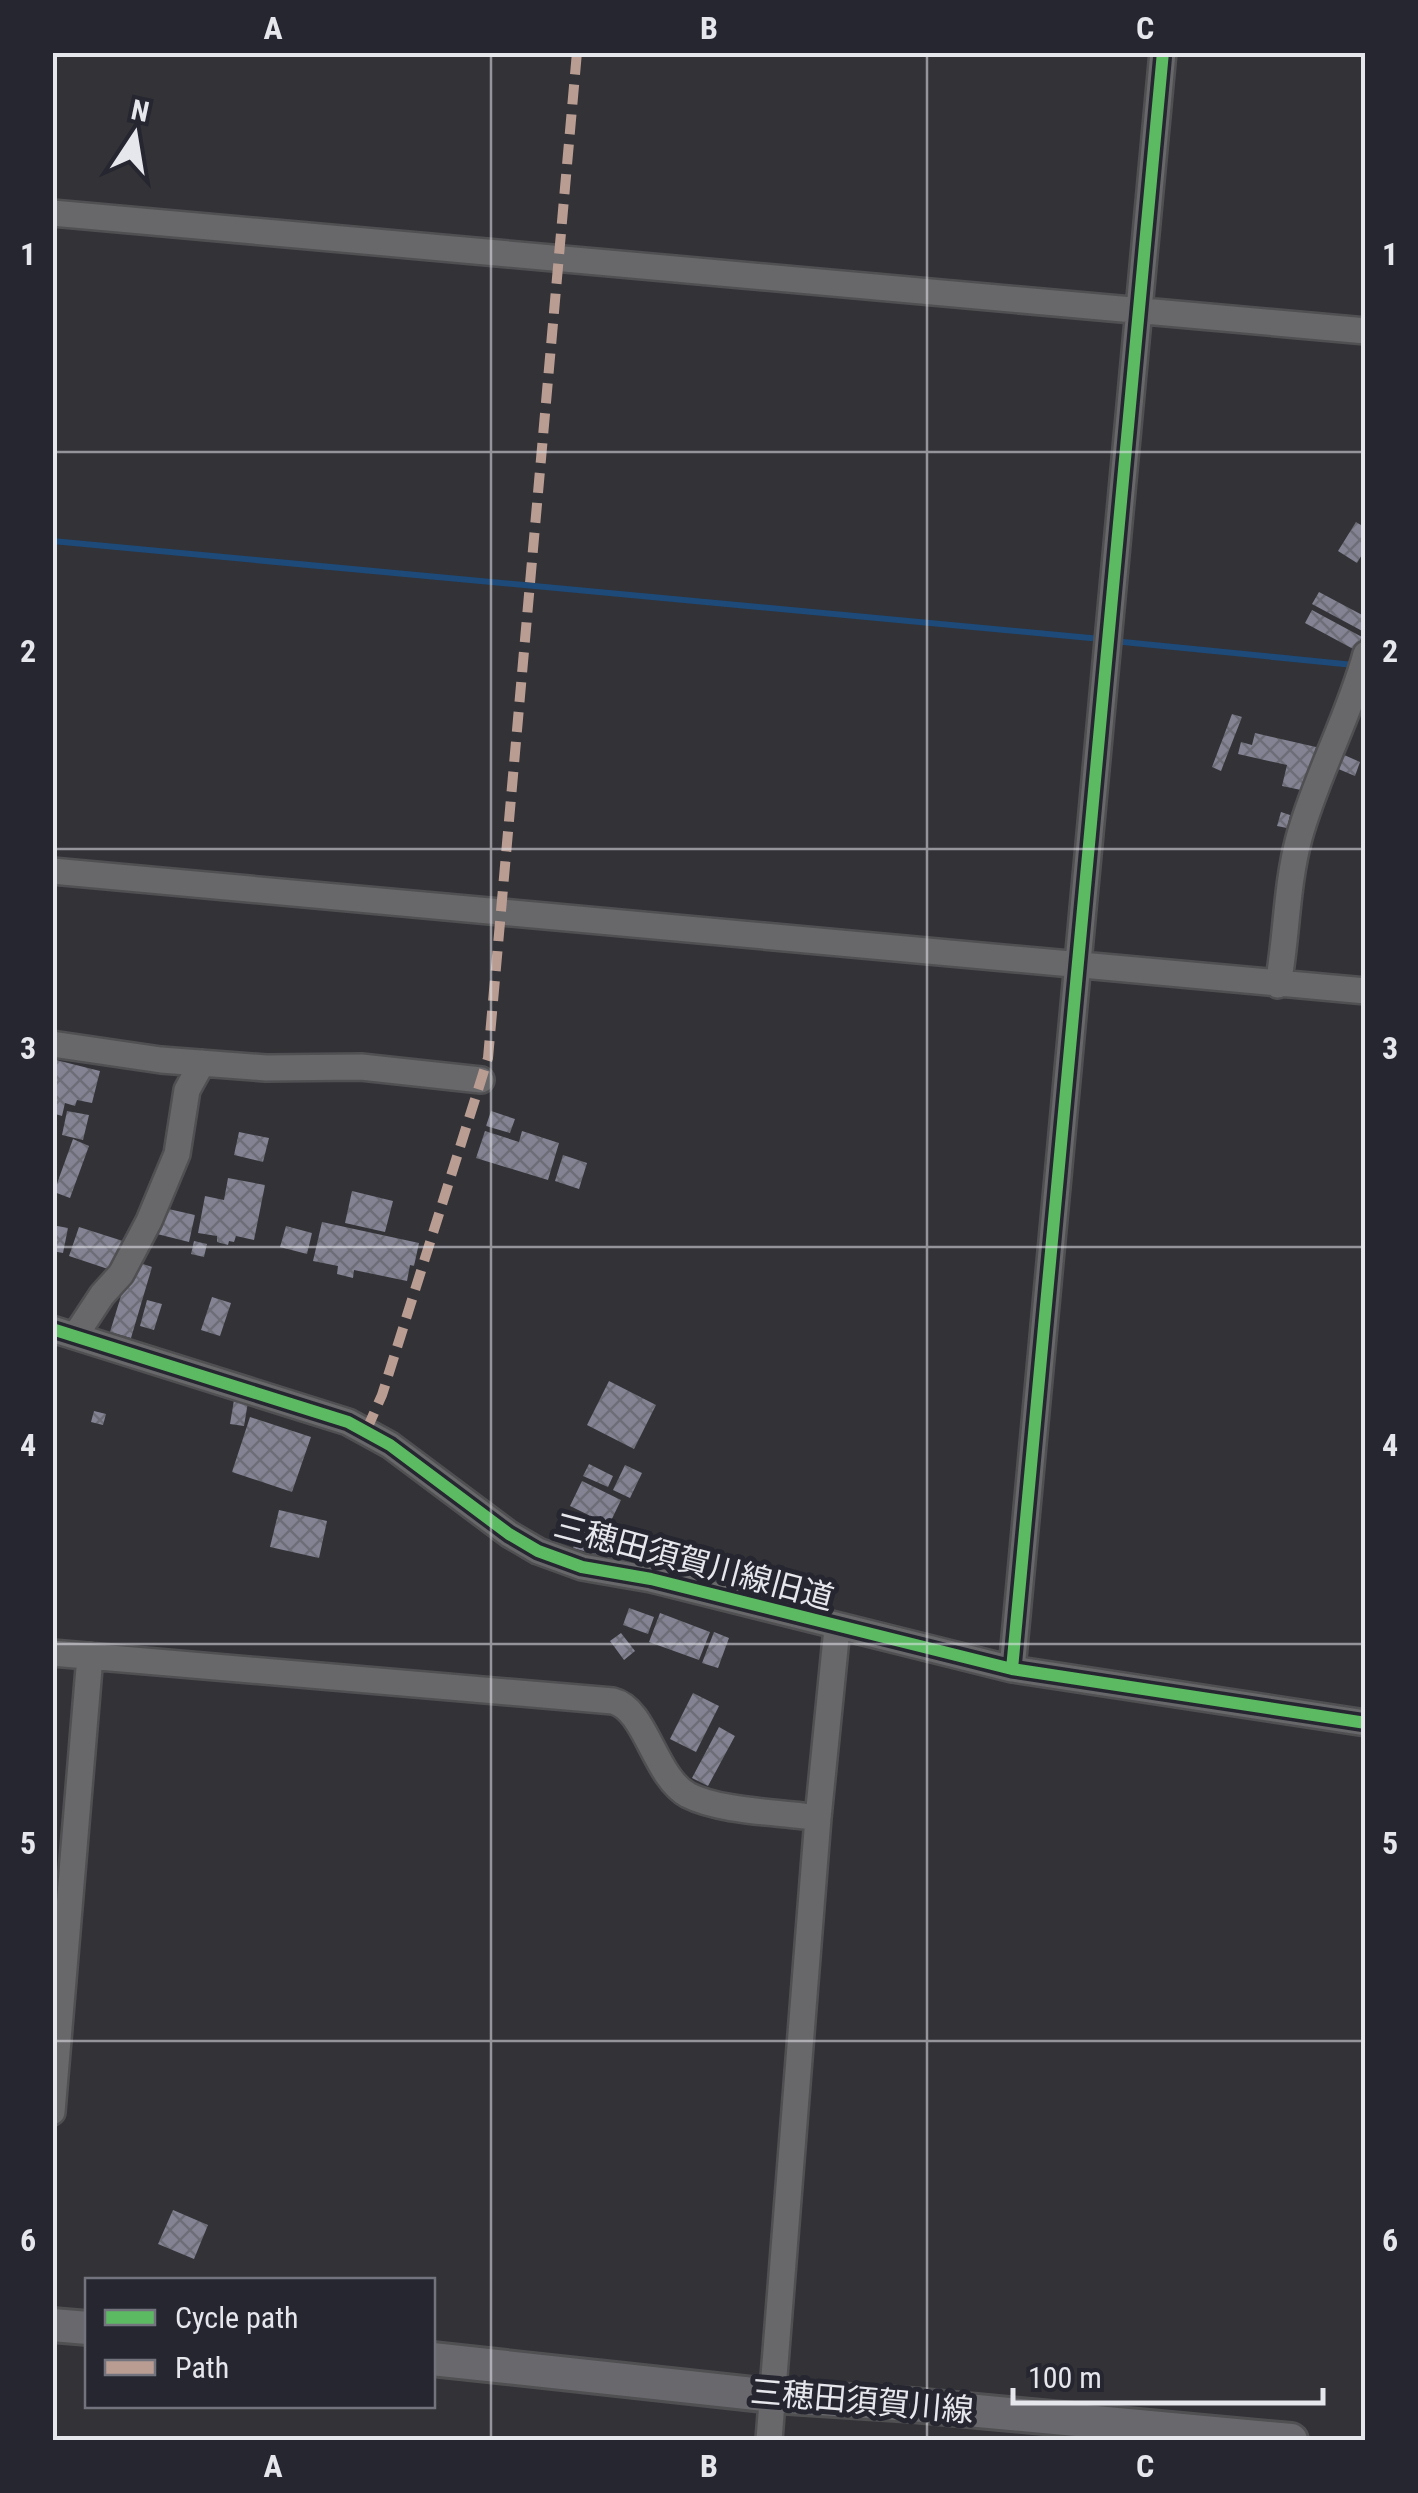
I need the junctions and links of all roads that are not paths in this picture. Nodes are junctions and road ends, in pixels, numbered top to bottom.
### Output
1 (1162, 52) edge
2 (52, 212) edge
3 (1139, 312) junction
4 (1366, 330) edge
5 (1366, 654) edge
6 (52, 871) edge
7 (1080, 967) junction
8 (1278, 985) junction
9 (1366, 992) edge
10 (52, 1044) edge
11 (202, 1064) junction
12 (481, 1080) dead end
13 (64, 1332) edge
14 (837, 1628) junction
15 (52, 1653) edge
16 (90, 1656) junction
17 (1012, 1670) junction
18 (1366, 1723) edge
19 (818, 1818) junction
20 (52, 2112) edge
21 (52, 2324) edge
22 (85, 2328) edge
23 (435, 2359) edge
24 (772, 2396) junction
25 (769, 2440) edge
26 (1291, 2440) edge

1 - 3 street
2 - 3 street
3 - 4 street
3 - 7 street
5 - 8 street
6 - 7 street
7 - 8 street
7 - 17 street
8 - 9 street
10 - 11 street
11 - 12 street
11 - 13 street
13 - 14 street, 三穂田須賀川線旧道
14 - 17 street, 三穂田須賀川線旧道
14 - 19 street
15 - 16 street
16 - 19 street
16 - 20 street
17 - 18 street, 三穂田須賀川線旧道
19 - 24 street
21 - 22 main road
23 - 24 main road, 三穂田須賀川線
24 - 25 street
24 - 26 main road, 三穂田須賀川線

